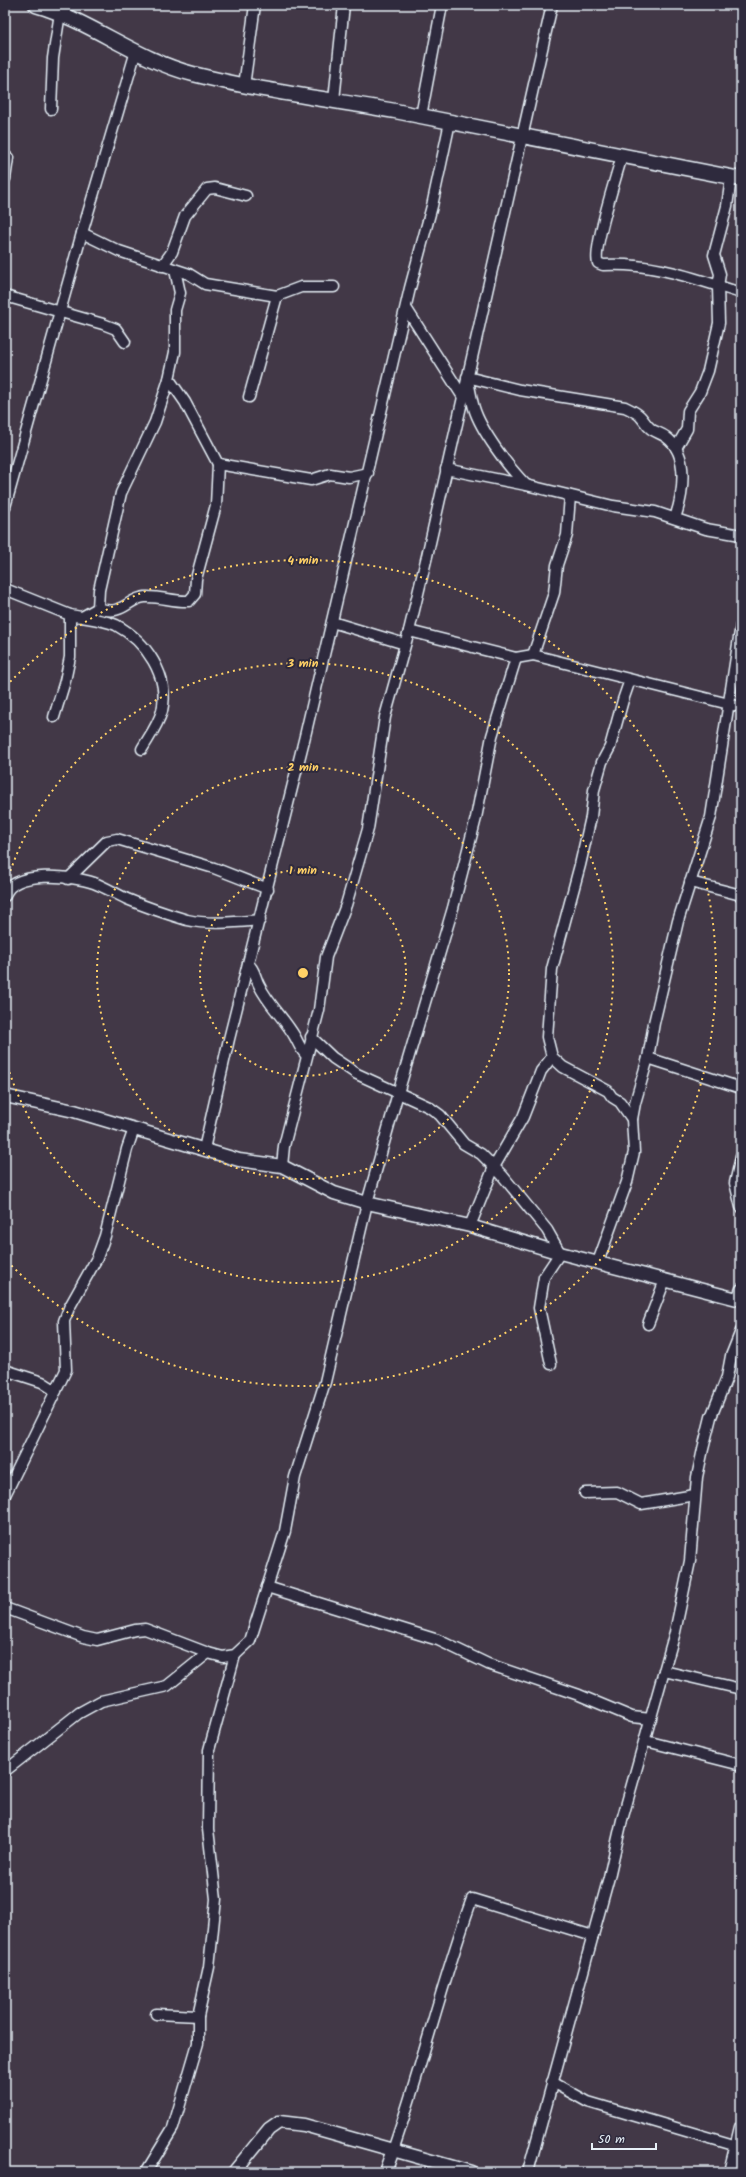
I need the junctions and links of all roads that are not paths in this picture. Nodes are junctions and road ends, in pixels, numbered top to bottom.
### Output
1 (36, 5) edge
2 (255, 5) edge
3 (344, 5) edge
4 (442, 5) edge
5 (552, 5) edge
6 (56, 10) edge
7 (136, 52) junction
8 (244, 86) junction
9 (334, 100) junction
10 (51, 109) dead end
11 (421, 116) junction
12 (450, 122) junction
13 (522, 137) junction
14 (5, 156) edge
15 (622, 156) junction
16 (736, 178) edge
17 (5, 179) edge
18 (246, 196) dead end
19 (82, 233) junction
20 (162, 266) junction
21 (175, 270) junction
22 (718, 286) junction
23 (334, 287) dead end
24 (741, 293) edge
25 (5, 296) edge
26 (277, 296) junction
27 (406, 308) junction
28 (60, 313) junction
29 (125, 342) dead end
30 (467, 377) junction
31 (169, 379) junction
32 (249, 397) dead end
33 (463, 397) junction
34 (676, 448) junction
35 (218, 464) junction
36 (446, 469) junction
37 (368, 473) junction
38 (526, 485) junction
39 (570, 496) junction
40 (5, 507) edge
41 (676, 518) junction
42 (741, 535) edge
43 (5, 589) edge
44 (98, 608) junction
45 (70, 615) junction
46 (82, 617) junction
47 (332, 622) junction
48 (741, 625) edge
49 (409, 631) junction
50 (405, 644) junction
51 (533, 655) junction
52 (516, 658) junction
53 (630, 680) junction
54 (729, 704) junction
55 (741, 708) edge
56 (54, 717) dead end
57 (142, 749) dead end
58 (68, 879) junction
59 (690, 882) junction
60 (268, 888) junction
61 (5, 893) edge
62 (741, 895) edge
63 (260, 920) junction
64 (248, 964) junction
65 (312, 1037) junction
66 (306, 1055) junction
67 (552, 1057) junction
68 (648, 1058) junction
69 (741, 1088) edge
70 (398, 1093) junction
71 (5, 1096) edge
72 (632, 1119) junction
73 (134, 1129) junction
74 (204, 1149) junction
75 (741, 1157) edge
76 (282, 1166) junction
77 (494, 1167) junction
78 (367, 1203) junction
79 (741, 1208) edge
80 (470, 1226) junction
81 (560, 1253) junction
82 (598, 1262) junction
83 (665, 1280) junction
84 (740, 1296) edge
85 (648, 1324) dead end
86 (741, 1331) edge
87 (551, 1364) dead end
88 (5, 1370) edge
89 (56, 1391) junction
90 (585, 1493) dead end
91 (5, 1495) edge
92 (695, 1495) junction
93 (267, 1587) junction
94 (5, 1608) edge
95 (208, 1653) junction
96 (235, 1656) junction
97 (664, 1671) junction
98 (741, 1688) edge
99 (651, 1719) junction
100 (646, 1741) junction
101 (741, 1765) edge
102 (5, 1771) edge
103 (593, 1936) junction
104 (156, 2014) dead end
105 (198, 2016) junction
106 (552, 2082) junction
107 (741, 2127) edge
108 (736, 2146) junction
109 (393, 2150) junction
110 (146, 2172) edge
111 (234, 2172) edge
112 (385, 2172) edge
113 (471, 2172) edge
114 (528, 2172) edge
115 (730, 2172) edge

1 - 6 main road
2 - 8 street
3 - 9 street
4 - 11 street
5 - 13 street
6 - 7 main road
6 - 10 street
7 - 8 main road
7 - 19 street
8 - 9 main road
9 - 11 main road
11 - 12 main road
12 - 13 main road
12 - 27 street
13 - 15 main road
13 - 30 street
14 - 17 street
15 - 16 main road
15 - 22 street
16 - 22 street
18 - 20 street
19 - 20 street
19 - 28 street
20 - 21 street
21 - 26 street
21 - 31 street
22 - 24 street
22 - 34 street
23 - 26 street
25 - 28 street
26 - 32 street
27 - 33 street
27 - 37 street
28 - 29 street
28 - 40 street
30 - 33 street
30 - 34 street
30 - 38 street
31 - 35 street
31 - 44 street
33 - 36 street
34 - 41 street
35 - 37 street
35 - 44 street
36 - 38 street
36 - 49 street
37 - 47 street
38 - 39 street
39 - 41 street
39 - 51 street
41 - 42 street
43 - 45 street
44 - 46 street
45 - 46 street
45 - 56 street
46 - 57 street
47 - 50 street
47 - 60 street
48 - 54 street
49 - 50 street
49 - 52 street
50 - 65 street
51 - 52 street
51 - 53 street
52 - 70 street
53 - 54 street
53 - 67 street
54 - 55 street
54 - 59 street
58 - 60 street
58 - 61 street
58 - 63 street
59 - 62 street
59 - 68 street
60 - 63 street
63 - 64 street
64 - 66 street
64 - 74 street
65 - 66 street
65 - 70 street
66 - 76 street
67 - 72 street
67 - 77 street
68 - 69 street
68 - 72 street
70 - 77 street
70 - 78 street
71 - 73 street
72 - 82 street
73 - 74 street
73 - 89 street
74 - 76 street
75 - 79 street
76 - 78 street
77 - 80 street
77 - 81 street
78 - 80 street
78 - 93 street
80 - 81 street
81 - 82 street
81 - 87 street
82 - 83 street
83 - 84 street
83 - 85 street
86 - 92 street
88 - 89 street
89 - 91 street
90 - 92 street
92 - 97 street
93 - 96 street
93 - 99 street
94 - 95 street
95 - 96 street
95 - 102 street
96 - 105 street
97 - 98 street
97 - 99 street
99 - 100 street
100 - 101 street
100 - 103 street
103 - 106 street
103 - 109 street
104 - 105 street
105 - 110 street
106 - 108 street
106 - 114 street
107 - 108 street
108 - 115 street
109 - 111 street
109 - 112 street
109 - 113 street

